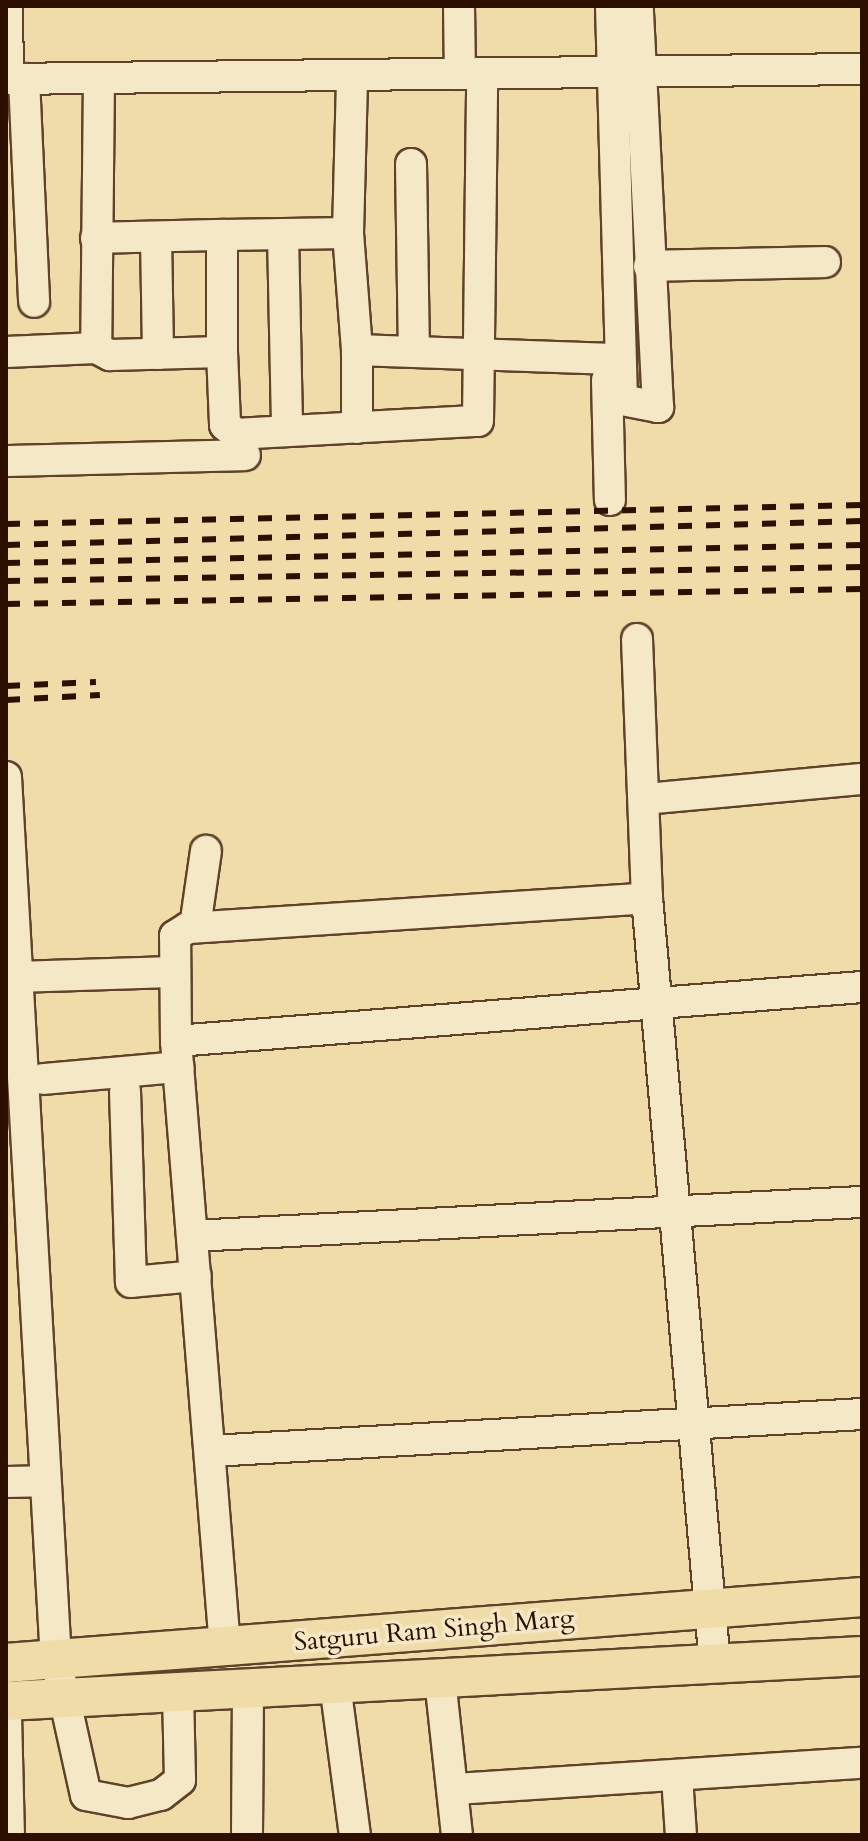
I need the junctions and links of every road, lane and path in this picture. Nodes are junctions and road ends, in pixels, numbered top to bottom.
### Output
1 (7, 6) edge
2 (459, 6) edge
3 (611, 6) edge
4 (638, 6) edge
5 (862, 69) edge
6 (626, 73) junction
7 (471, 74) junction
8 (352, 75) junction
9 (99, 78) junction
10 (13, 79) edge
11 (411, 164) dead end
12 (348, 233) junction
13 (283, 234) junction
14 (222, 235) junction
15 (156, 237) junction
16 (96, 238) junction
17 (825, 262) dead end
18 (649, 266) junction
19 (34, 302) dead end
20 (96, 348) junction
21 (357, 350) junction
22 (6, 352) edge
23 (222, 352) junction
24 (414, 352) junction
25 (480, 353) junction
26 (158, 354) junction
27 (614, 358) junction
28 (357, 428) junction
29 (287, 431) junction
30 (245, 455) dead end
31 (6, 461) edge
32 (610, 500) dead end
33 (637, 639) dead end
34 (6, 777) edge
35 (862, 779) edge
36 (645, 799) junction
37 (206, 851) dead end
38 (647, 898) junction
39 (195, 927) junction
40 (173, 972) junction
41 (15, 977) junction
42 (862, 987) edge
43 (660, 1007) junction
44 (12, 1024) edge
45 (177, 1054) junction
46 (43, 1079) dead end
47 (125, 1091) dead end
48 (862, 1202) edge
49 (678, 1208) junction
50 (18, 1225) edge
51 (192, 1236) junction
52 (196, 1276) junction
53 (20, 1307) edge
54 (862, 1414) edge
55 (698, 1425) junction
56 (211, 1451) junction
57 (45, 1481) junction
58 (6, 1482) edge
59 (862, 1597) edge
60 (710, 1608) junction
61 (225, 1647) junction
62 (862, 1656) edge
63 (56, 1660) junction
64 (6, 1663) edge
65 (715, 1664) junction
66 (440, 1679) junction
67 (335, 1684) junction
68 (248, 1689) junction
69 (178, 1692) junction
70 (63, 1698) junction
71 (6, 1701) edge
72 (6, 1715) edge
73 (862, 1763) edge
74 (677, 1777) junction
75 (455, 1789) junction
76 (9, 1835) edge
77 (247, 1835) edge
78 (355, 1835) edge
79 (457, 1835) edge
80 (681, 1835) edge

1 - 10 street
2 - 7 street
3 - 6 street
4 - 6 street
5 - 6 street
6 - 7 street
6 - 18 street
6 - 27 street
7 - 8 street
7 - 25 street
8 - 9 street
8 - 12 street
9 - 10 street
9 - 16 street
10 - 19 street
11 - 24 street
12 - 13 street
12 - 21 street
13 - 14 street
13 - 29 street
14 - 15 street
14 - 23 street
15 - 16 street
15 - 26 street
16 - 20 street
17 - 18 street
18 - 27 street
20 - 22 street
20 - 26 street
21 - 24 street
21 - 28 street
23 - 26 street
23 - 29 street
24 - 25 street
25 - 27 street
25 - 28 street
27 - 32 street
28 - 29 street
30 - 31 street
33 - 36 street
34 - 41 street
35 - 36 street
36 - 38 street
37 - 39 street
38 - 39 street
38 - 43 street
39 - 40 street
40 - 41 street
40 - 45 street
41 - 44 street
42 - 43 street
43 - 45 street
43 - 49 street
44 - 50 street
45 - 46 street
45 - 51 street
47 - 52 street
48 - 49 street
49 - 51 street
49 - 55 street
50 - 53 street
51 - 52 street
52 - 56 street
53 - 57 street
54 - 55 street
55 - 56 street
55 - 60 street
56 - 61 street
57 - 58 street
57 - 63 street
59 - 60 main road, Satguru Ram Singh Marg
60 - 61 main road, Satguru Ram Singh Marg
60 - 65 street
61 - 63 main road, Satguru Ram Singh Marg
62 - 65 main road, Satguru Ram Singh Marg
63 - 64 main road, Satguru Ram Singh Marg
63 - 70 street
65 - 66 main road, Satguru Ram Singh Marg
66 - 67 main road, Satguru Ram Singh Marg
66 - 75 street
67 - 68 main road, Satguru Ram Singh Marg
67 - 78 street
68 - 69 main road, Satguru Ram Singh Marg
68 - 77 street
69 - 70 main road, Satguru Ram Singh Marg
69 - 70 street
70 - 71 main road, Satguru Ram Singh Marg
72 - 76 street
73 - 74 street
74 - 75 street
74 - 80 street
75 - 79 street

